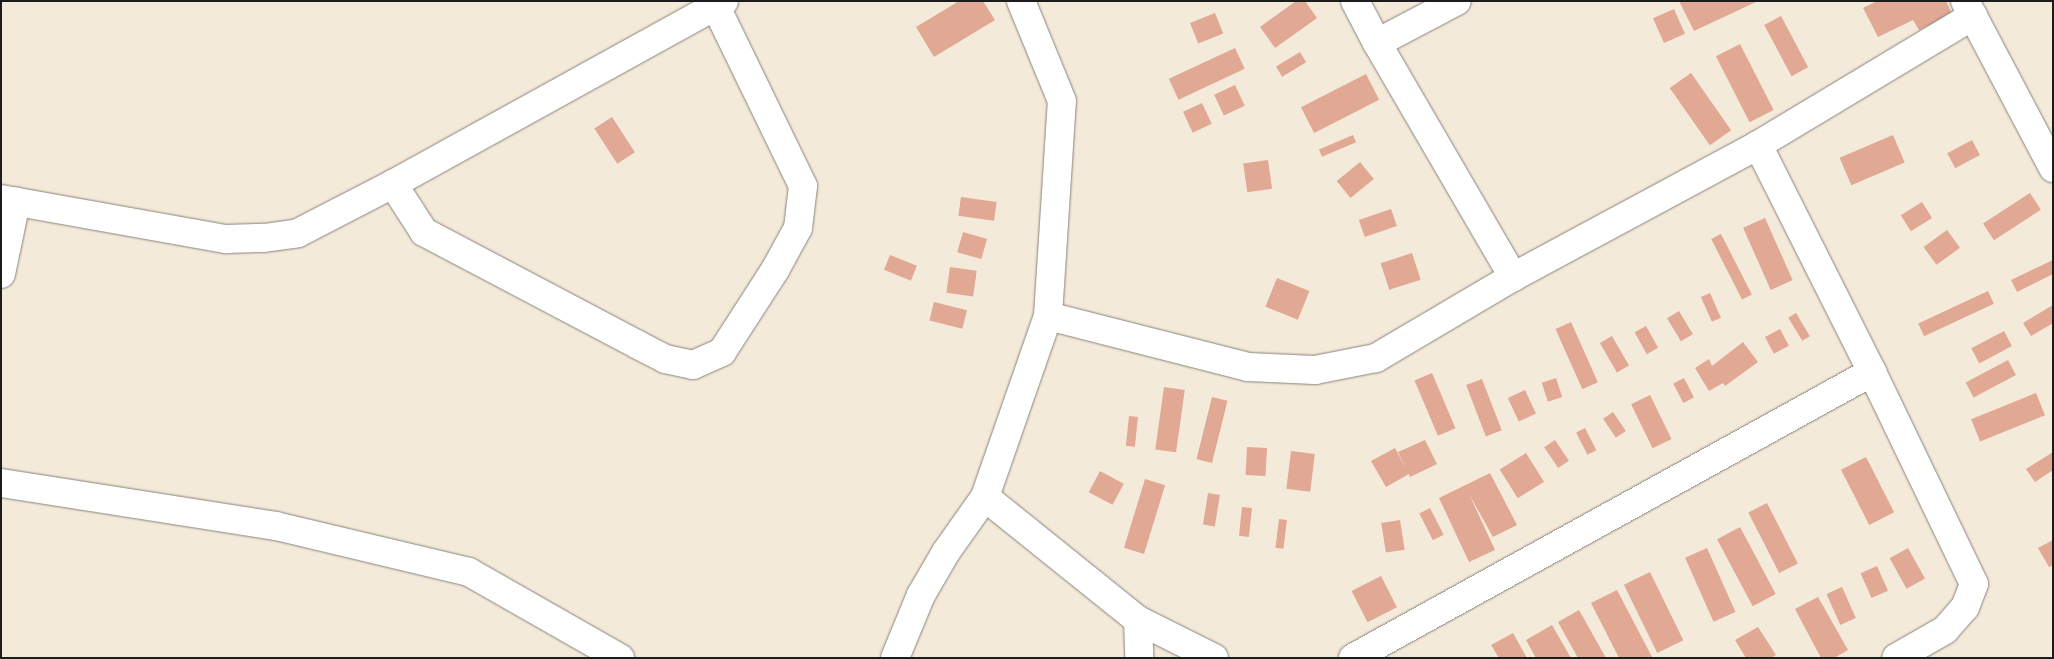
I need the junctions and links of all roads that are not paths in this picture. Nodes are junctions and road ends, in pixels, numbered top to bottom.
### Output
1 (1022, 1) edge
2 (1355, 1) edge
3 (1457, 1) edge
4 (717, 3) edge
5 (1969, 9) edge
6 (1377, 43) junction
7 (1758, 145) junction
8 (2053, 168) edge
9 (393, 184) junction
10 (9, 201) edge
11 (1, 274) edge
12 (1513, 278) junction
13 (1048, 316) junction
14 (1872, 372) junction
15 (1, 483) edge
16 (985, 496) junction
17 (1138, 620) junction
18 (590, 651) edge
19 (620, 658) edge
20 (895, 658) edge
21 (1139, 658) edge
22 (1214, 658) edge
23 (1353, 658) edge
24 (1896, 658) edge

1 - 13 street
2 - 6 street
3 - 6 street
4 - 9 street
4 - 9 street
5 - 7 street
5 - 8 street
6 - 12 street
7 - 12 street
7 - 14 street
9 - 10 street
10 - 11 street
12 - 13 street
13 - 16 street
14 - 23 street
14 - 24 street
15 - 18 street
16 - 17 street
16 - 20 street
17 - 21 street
17 - 22 street
18 - 19 street

